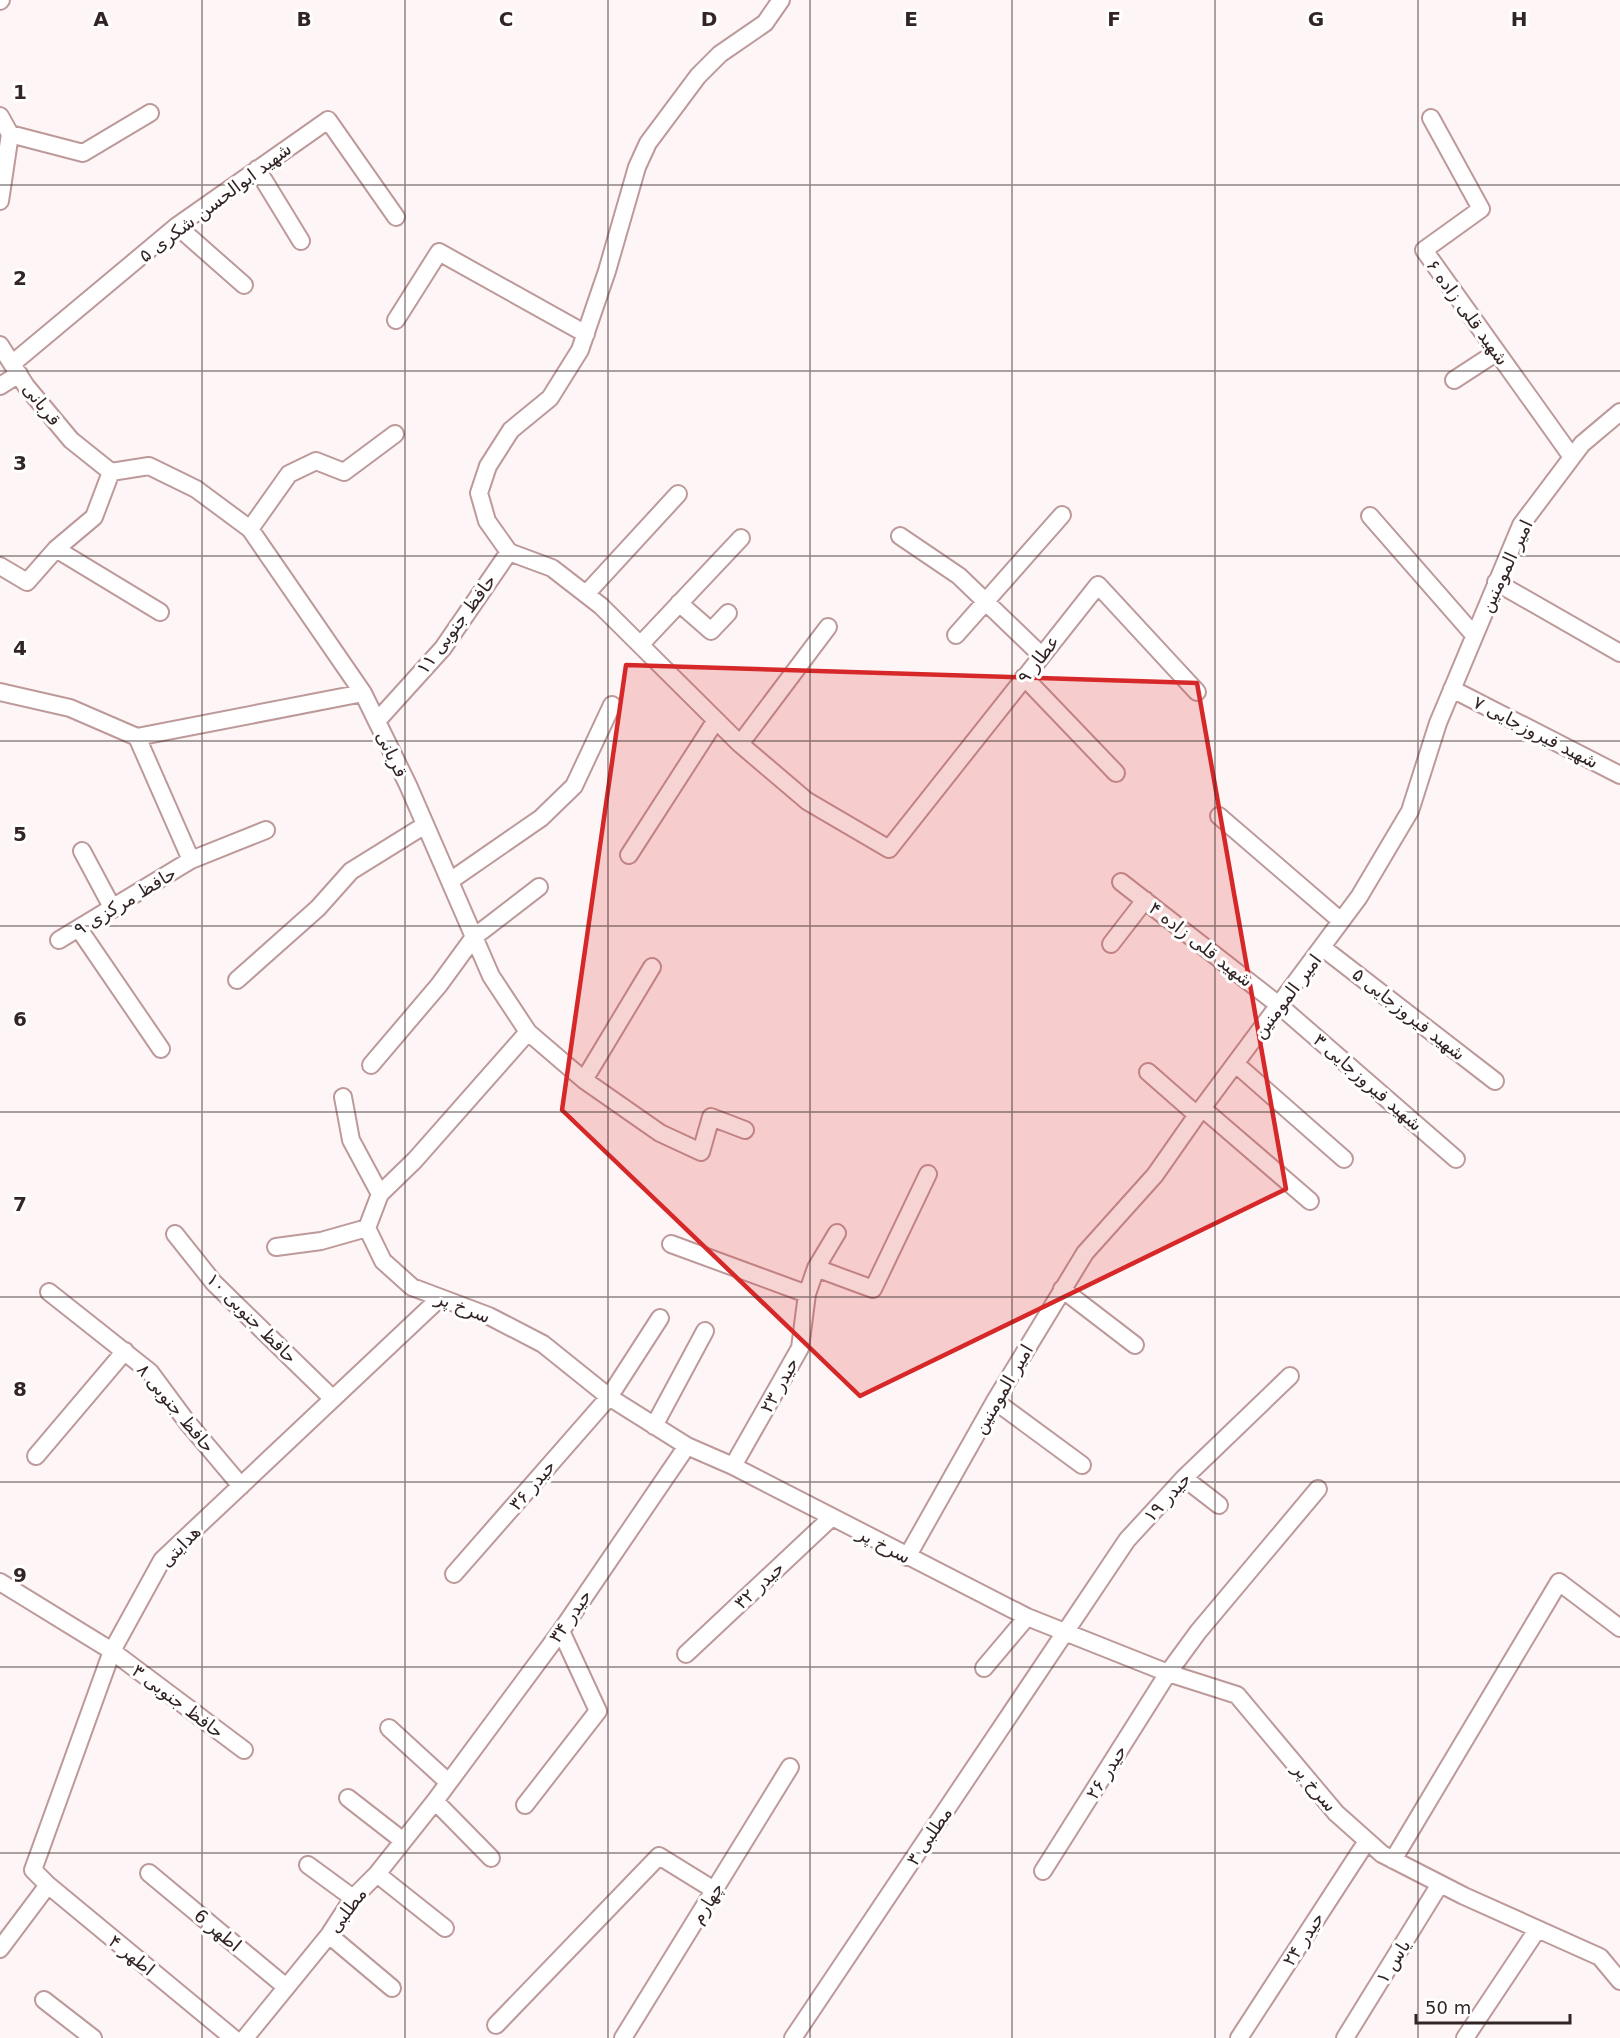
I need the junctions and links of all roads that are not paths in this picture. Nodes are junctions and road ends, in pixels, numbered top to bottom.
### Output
1 (781, 0) edge
2 (150, 113) dead end
3 (0, 116) edge
4 (1431, 118) dead end
5 (10, 134) junction
6 (257, 169) junction
7 (0, 201) edge
8 (396, 217) dead end
9 (177, 226) junction
10 (301, 241) dead end
11 (244, 285) dead end
12 (396, 320) dead end
13 (586, 334) junction
14 (0, 345) edge
15 (1497, 352) junction
16 (16, 368) junction
17 (1454, 380) dead end
18 (0, 386) edge
19 (1620, 412) edge
20 (395, 434) dead end
21 (1572, 457) junction
22 (111, 472) junction
23 (678, 494) dead end
24 (1062, 515) dead end
25 (1370, 516) dead end
26 (250, 529) junction
27 (900, 536) dead end
28 (741, 538) dead end
29 (56, 549) junction
30 (509, 552) junction
31 (0, 566) edge
32 (1496, 582) junction
33 (586, 594) junction
34 (986, 602) junction
35 (679, 603) junction
36 (160, 612) dead end
37 (728, 613) dead end
38 (828, 627) dead end
39 (956, 635) dead end
40 (1474, 635) junction
41 (640, 644) junction
42 (1620, 652) edge
43 (1041, 655) junction
44 (1024, 677) junction
45 (1452, 689) junction
46 (0, 692) edge
47 (1197, 692) dead end
48 (363, 693) junction
49 (612, 705) dead end
50 (716, 720) junction
51 (376, 721) junction
52 (137, 737) junction
53 (740, 744) junction
54 (1116, 772) dead end
55 (1620, 775) edge
56 (1219, 816) dead end
57 (425, 825) junction
58 (266, 830) dead end
59 (82, 851) dead end
60 (629, 855) dead end
61 (191, 860) junction
62 (450, 881) junction
63 (1121, 882) dead end
64 (539, 887) dead end
65 (1145, 900) junction
66 (113, 909) junction
67 (1341, 921) junction
68 (79, 929) junction
69 (474, 937) junction
70 (59, 940) dead end
71 (1111, 944) dead end
72 (1323, 948) junction
73 (652, 967) dead end
74 (237, 980) dead end
75 (1280, 1006) junction
76 (528, 1032) junction
77 (161, 1049) dead end
78 (371, 1065) dead end
79 (1237, 1065) junction
80 (1148, 1072) dead end
81 (584, 1080) junction
82 (1495, 1081) dead end
83 (343, 1097) dead end
84 (1199, 1111) junction
85 (745, 1130) dead end
86 (1455, 1159) dead end
87 (1344, 1160) dead end
88 (928, 1174) dead end
89 (380, 1194) junction
90 (1310, 1202) dead end
91 (367, 1228) junction
92 (175, 1233) dead end
93 (837, 1233) dead end
94 (671, 1244) dead end
95 (276, 1247) dead end
96 (816, 1268) junction
97 (1062, 1289) junction
98 (49, 1292) dead end
99 (807, 1294) junction
100 (440, 1298) junction
101 (660, 1318) dead end
102 (705, 1331) dead end
103 (1135, 1345) dead end
104 (125, 1351) junction
105 (1290, 1376) dead end
106 (609, 1397) junction
107 (333, 1399) junction
108 (995, 1401) junction
109 (654, 1426) junction
110 (687, 1446) junction
111 (36, 1456) dead end
112 (1082, 1465) dead end
113 (734, 1466) junction
114 (1184, 1478) junction
115 (241, 1486) junction
116 (1318, 1489) dead end
117 (1219, 1505) dead end
118 (832, 1517) junction
119 (907, 1557) junction
120 (454, 1574) dead end
121 (0, 1582) edge
122 (1027, 1617) junction
123 (1620, 1628) edge
124 (561, 1631) junction
125 (1065, 1634) junction
126 (112, 1651) junction
127 (686, 1654) dead end
128 (984, 1668) dead end
129 (1168, 1673) junction
130 (389, 1728) dead end
131 (243, 1750) dead end
132 (790, 1767) dead end
133 (448, 1782) junction
134 (348, 1798) dead end
135 (435, 1801) junction
136 (525, 1805) dead end
137 (402, 1840) junction
138 (1367, 1841) junction
139 (491, 1858) dead end
140 (1393, 1860) junction
141 (308, 1865) dead end
142 (33, 1870) joint
143 (1043, 1871) dead end
144 (150, 1873) dead end
145 (376, 1874) junction
146 (1440, 1884) junction
147 (48, 1885) junction
148 (714, 1890) junction
149 (353, 1898) junction
150 (445, 1928) dead end
151 (1537, 1930) junction
152 (329, 1935) junction
153 (0, 1949) edge
154 (1620, 1981) edge
155 (286, 1987) junction
156 (392, 1988) dead end
157 (44, 2000) dead end
158 (496, 2025) dead end
159 (93, 2038) edge
160 (234, 2038) edge
161 (245, 2038) edge
162 (623, 2038) edge
163 (793, 2038) edge
164 (1239, 2038) edge
165 (1345, 2038) edge
166 (1465, 2038) edge

1 - 13 street
2 - 5 street
3 - 5 street
4 - 15 street, شهید قلی زاده ۶
5 - 7 street
6 - 8 street, شهید ابوالحسن شکری ۵
6 - 9 street, شهید ابوالحسن شکری ۵
6 - 10 street
9 - 11 street
9 - 16 street, شهید ابوالحسن شکری ۵
12 - 13 street
13 - 30 street
14 - 16 street, قربانی
15 - 17 street
15 - 21 street, شهید قلی زاده ۶
16 - 18 street, شهید ابوالحسن شکری ۵
16 - 22 street, قربانی
19 - 21 street, امیر المومنین
20 - 26 street
21 - 32 street, امیر المومنین
22 - 26 street, قربانی
22 - 29 street
23 - 33 street
24 - 34 street
25 - 40 street
26 - 48 street, قربانی
27 - 34 street
28 - 35 street
29 - 31 street
29 - 36 street
30 - 33 street
30 - 51 street, حافظ جنوبی ۱۱
32 - 40 street, امیر المومنین
32 - 42 street
33 - 41 street
34 - 39 street
34 - 43 street
35 - 37 street
35 - 41 street
38 - 53 street
40 - 45 street, امیر المومنین
41 - 50 street
43 - 44 street, عطار ۹
43 - 47 street, عطار ۹
44 - 53 street, عطار ۹
44 - 54 street
45 - 55 street, شهید فیروزجایی ۷
45 - 67 street, امیر المومنین
46 - 52 street
48 - 51 street, قربانی
48 - 52 street
49 - 62 street
50 - 53 street
50 - 60 street
51 - 57 street, قربانی
52 - 61 street, حافظ مرکزی ۹
56 - 67 street
57 - 62 street, قربانی
57 - 74 street
58 - 61 street, حافظ مرکزی ۹
59 - 66 street
61 - 66 street, حافظ مرکزی ۹
62 - 69 street, قربانی
63 - 65 street, شهید قلی زاده ۴
64 - 69 street
65 - 71 street
65 - 75 street, شهید قلی زاده ۴
66 - 68 street, حافظ مرکزی ۹
67 - 72 street, امیر المومنین
68 - 70 street, حافظ مرکزی ۹
68 - 77 street
69 - 76 street, قربانی
69 - 78 street
72 - 75 street, امیر المومنین
72 - 82 street, شهید فیروزجایی ۵
73 - 81 street
75 - 79 street, امیر المومنین
75 - 86 street, شهید فیروزجایی ۳
76 - 81 street, قربانی
76 - 89 street
79 - 84 street, امیر المومنین
79 - 87 street
80 - 84 street
81 - 85 street, قربانی
83 - 89 street
84 - 90 street
84 - 97 street, امیر المومنین
88 - 96 street
89 - 91 street
91 - 95 street
91 - 100 street, سرخ پر
92 - 107 street, حافظ جنوبی ۱۰
93 - 96 street, حیدر ۲۳
94 - 99 street
96 - 99 street, حیدر ۲۳
97 - 103 street
97 - 108 street, امیر المومنین
98 - 104 street, حافظ جنوبی ۸
99 - 113 street, حیدر ۲۳
100 - 106 street, سرخ پر
100 - 107 street, هدایتی
101 - 106 street, حیدر ۳۶
102 - 109 street
104 - 111 street
104 - 115 street, حافظ جنوبی ۸
105 - 114 street, حیدر ۱۹
106 - 109 street, سرخ پر
106 - 120 street, حیدر ۳۶
107 - 115 street, هدایتی
108 - 112 street
108 - 119 street, امیر المومنین
109 - 110 street, سرخ پر
110 - 113 street, سرخ پر
110 - 124 street, حیدر ۳۴
113 - 118 street, سرخ پر
114 - 117 street
114 - 125 street, حیدر ۱۹
115 - 126 street, هدایتی
116 - 129 street, حیدر ۲۶
118 - 119 street, سرخ پر
118 - 127 street, حیدر ۳۲
119 - 122 street, سرخ پر
121 - 126 street, حافظ جنوبی ۳
122 - 125 street, سرخ پر
122 - 128 street
123 - 140 street
124 - 133 street, حیدر ۳۴
124 - 136 street
125 - 129 street, سرخ پر
125 - 163 street, مطلبی ۳
126 - 131 street, حافظ جنوبی ۳
126 - 142 street, هدایتی
129 - 138 street, سرخ پر
129 - 143 street, حیدر ۲۶
130 - 133 street
132 - 148 street, چهارم
133 - 135 street, مطلبی
134 - 137 street
135 - 137 street, مطلبی
135 - 139 street
137 - 145 street, مطلبی
138 - 140 street, سرخ پر
138 - 164 street, حیدر ۲۴
140 - 146 street, سرخ پر
141 - 149 street
142 - 147 street, اطهر ۴
144 - 155 street, اطهر 6
145 - 149 street, مطلبی
145 - 150 street
146 - 151 street, سرخ پر
146 - 165 street, یاس ۱
147 - 153 street
147 - 160 street, اطهر ۴
148 - 158 street
148 - 162 street, چهارم
149 - 152 street, مطلبی
151 - 154 street, سرخ پر
151 - 166 street
152 - 155 street, مطلبی
152 - 156 street
155 - 161 street, مطلبی
157 - 159 street

